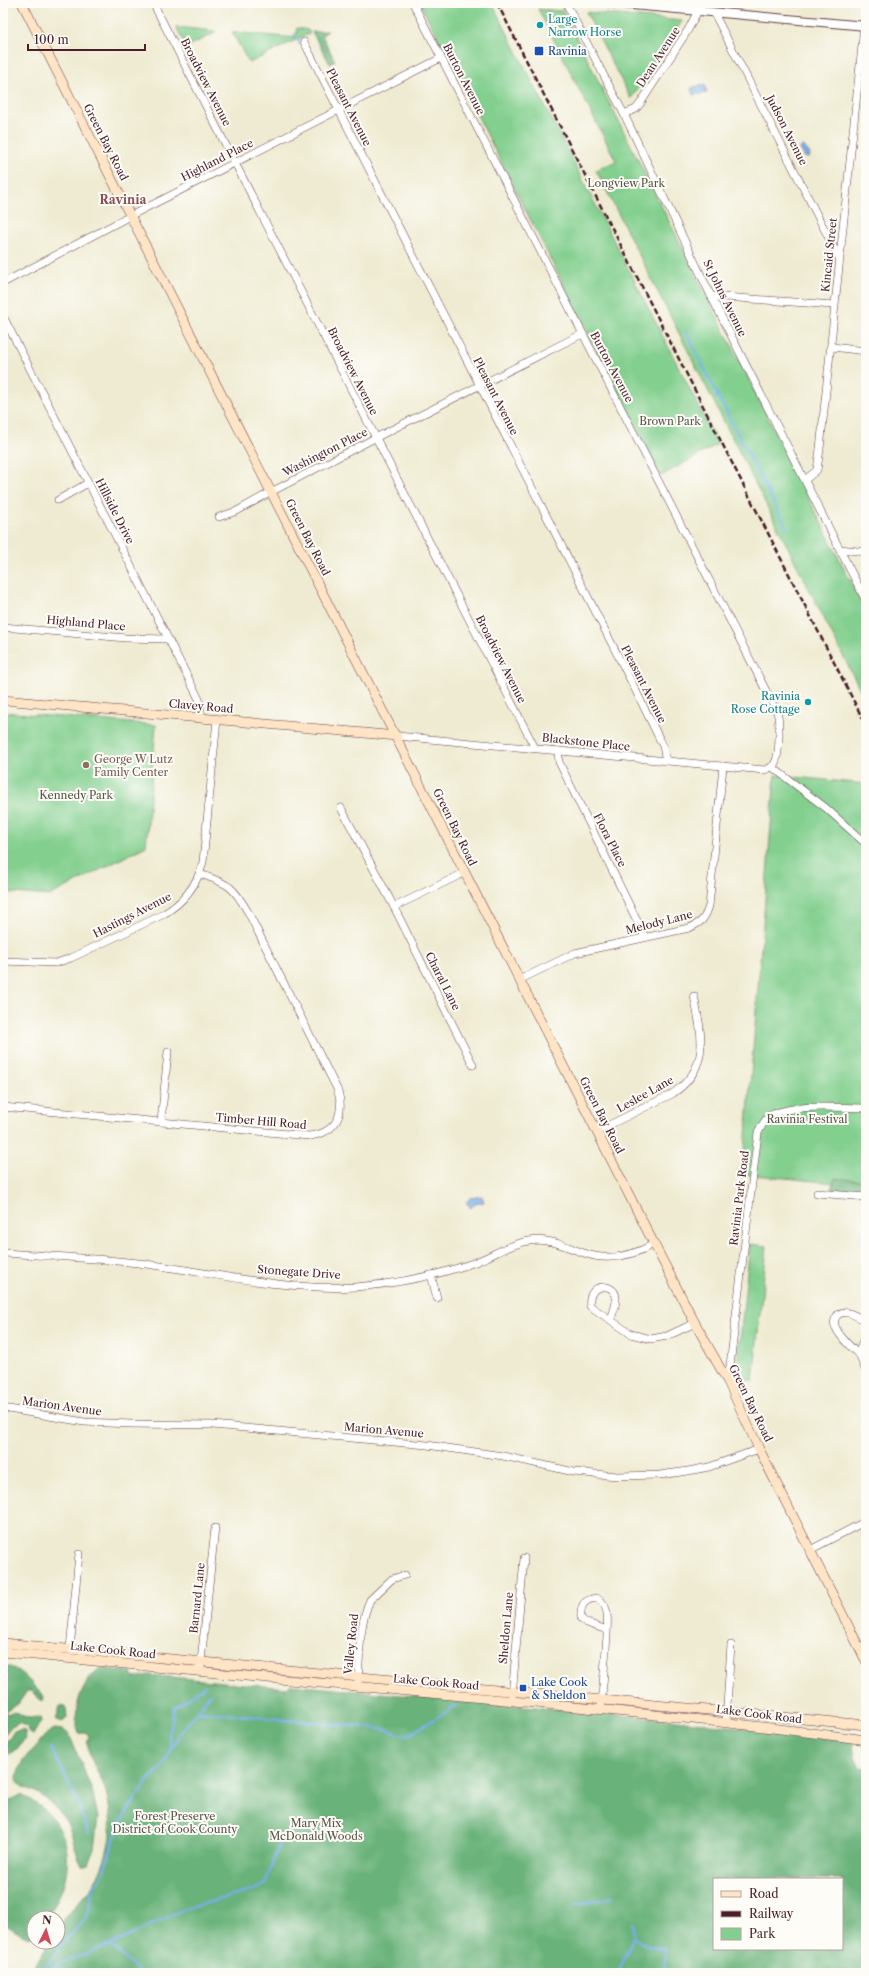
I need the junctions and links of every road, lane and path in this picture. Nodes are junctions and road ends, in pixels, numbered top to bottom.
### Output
1 (22, 3) edge
2 (153, 3) edge
3 (413, 3) edge
4 (566, 3) edge
5 (610, 3) edge
6 (702, 3) edge
7 (698, 11) junction
8 (714, 13) junction
9 (865, 26) edge
10 (304, 42) dead end
11 (441, 58) junction
12 (338, 111) junction
13 (624, 114) junction
14 (234, 164) junction
15 (130, 216) junction
16 (839, 258) junction
17 (3, 283) edge
18 (711, 296) junction
19 (834, 305) junction
20 (3, 316) edge
21 (582, 334) junction
22 (832, 347) junction
23 (866, 351) edge
24 (479, 386) junction
25 (375, 438) junction
26 (805, 480) junction
27 (88, 483) junction
28 (271, 492) junction
29 (58, 500) dead end
30 (219, 517) dead end
31 (840, 549) junction
32 (866, 552) edge
33 (866, 601) edge
34 (3, 626) edge
35 (166, 639) junction
36 (3, 700) edge
37 (202, 718) junction
38 (216, 720) junction
39 (397, 736) junction
40 (535, 748) junction
41 (558, 751) junction
42 (666, 761) junction
43 (723, 766) junction
44 (772, 766) junction
45 (341, 808) dead end
46 (866, 844) edge
47 (464, 873) junction
48 (200, 874) junction
49 (394, 907) junction
50 (645, 937) junction
51 (3, 961) edge
52 (519, 980) junction
53 (694, 996) dead end
54 (168, 1052) dead end
55 (473, 1065) dead end
56 (3, 1107) edge
57 (866, 1108) edge
58 (161, 1122) junction
59 (596, 1131) junction
60 (817, 1193) dead end
61 (866, 1197) edge
62 (654, 1244) junction
63 (3, 1253) edge
64 (431, 1275) junction
65 (437, 1298) dead end
66 (611, 1319) junction
67 (866, 1321) edge
68 (695, 1323) junction
69 (866, 1336) edge
70 (859, 1355) junction
71 (866, 1370) edge
72 (728, 1382) junction
73 (3, 1408) edge
74 (759, 1449) junction
75 (866, 1521) edge
76 (215, 1528) dead end
77 (810, 1550) junction
78 (79, 1554) dead end
79 (524, 1558) dead end
80 (405, 1575) dead end
81 (607, 1630) junction
82 (3, 1643) edge
83 (732, 1645) dead end
84 (70, 1649) junction
85 (3, 1652) edge
86 (866, 1661) edge
87 (201, 1666) junction
88 (358, 1682) junction
89 (512, 1696) junction
90 (602, 1704) junction
91 (726, 1717) junction
92 (866, 1725) edge
93 (866, 1740) edge

1 - 15 main road, Green Bay Road
2 - 14 street, Broadview Avenue
3 - 11 street, Burton Avenue
4 - 13 street, St Johns Avenue
5 - 7 street
6 - 7 street, Dean Avenue
7 - 8 street
7 - 13 street, Dean Avenue
8 - 9 street
8 - 16 street, Judson Avenue
9 - 16 street, Kincaid Street
10 - 12 street, Pleasant Avenue
11 - 12 street, Highland Place
11 - 21 street, Burton Avenue
12 - 14 street, Highland Place
12 - 24 street, Pleasant Avenue
13 - 18 street, St Johns Avenue
14 - 15 street, Highland Place
14 - 25 street, Broadview Avenue
15 - 17 street, Highland Place
15 - 28 main road, Green Bay Road
16 - 19 street, Kincaid Street
18 - 19 street
18 - 26 street, St Johns Avenue
19 - 22 street, Kincaid Street
20 - 27 street, Hillside Drive
21 - 24 street, Washington Place
21 - 44 street, Burton Avenue
22 - 23 street
22 - 26 street, Kincaid Street
24 - 25 street, Washington Place
24 - 42 street, Pleasant Avenue
25 - 28 street, Washington Place
25 - 40 street, Broadview Avenue
26 - 31 street, St Johns Avenue
27 - 29 street
27 - 35 street, Hillside Drive
28 - 30 street, Washington Place
28 - 39 main road, Green Bay Road
31 - 32 street
31 - 33 street, St Johns Avenue
34 - 35 street, Highland Place
35 - 37 street, Hillside Drive
36 - 37 main road, Clavey Road
37 - 38 main road, Clavey Road
38 - 39 main road, Clavey Road
38 - 48 street, Hastings Avenue
39 - 40 street, Blackstone Place
39 - 47 main road, Green Bay Road
40 - 41 street, Blackstone Place
41 - 42 street, Blackstone Place
41 - 50 street, Flora Place
42 - 43 street, Blackstone Place
43 - 44 street, Blackstone Place
43 - 50 street, Melody Lane
44 - 46 street
45 - 49 street, Charal Lane
47 - 49 street
47 - 52 main road, Green Bay Road
48 - 51 street, Hastings Avenue
48 - 58 street, Timber Hill Road
49 - 55 street, Charal Lane
50 - 52 street, Melody Lane
52 - 59 main road, Green Bay Road
53 - 59 street, Leslee Lane
54 - 58 street
56 - 58 street, Timber Hill Road
57 - 72 street, Ravinia Park Road
59 - 62 main road, Green Bay Road
60 - 61 street
62 - 64 street, Stonegate Drive
62 - 68 main road, Green Bay Road
63 - 64 street, Stonegate Drive
64 - 65 street
66 - 66 street
66 - 68 street
67 - 70 street
68 - 72 main road, Green Bay Road
69 - 70 street
70 - 71 street
72 - 74 main road, Green Bay Road
73 - 74 street, Marion Avenue
74 - 77 main road, Green Bay Road
75 - 77 street
76 - 87 street, Barnard Lane
77 - 86 main road, Green Bay Road
78 - 84 street
79 - 89 street, Sheldon Lane
80 - 88 street, Valley Road
81 - 81 street
81 - 90 street
82 - 84 main road, Lake Cook Road
83 - 91 street
84 - 87 main road, Lake Cook Road
85 - 87 main road, Lake Cook Road
87 - 88 main road, Lake Cook Road
88 - 89 main road, Lake Cook Road
89 - 90 main road, Lake Cook Road
90 - 91 main road, Lake Cook Road
91 - 92 main road, Lake Cook Road
91 - 93 main road, Lake Cook Road

